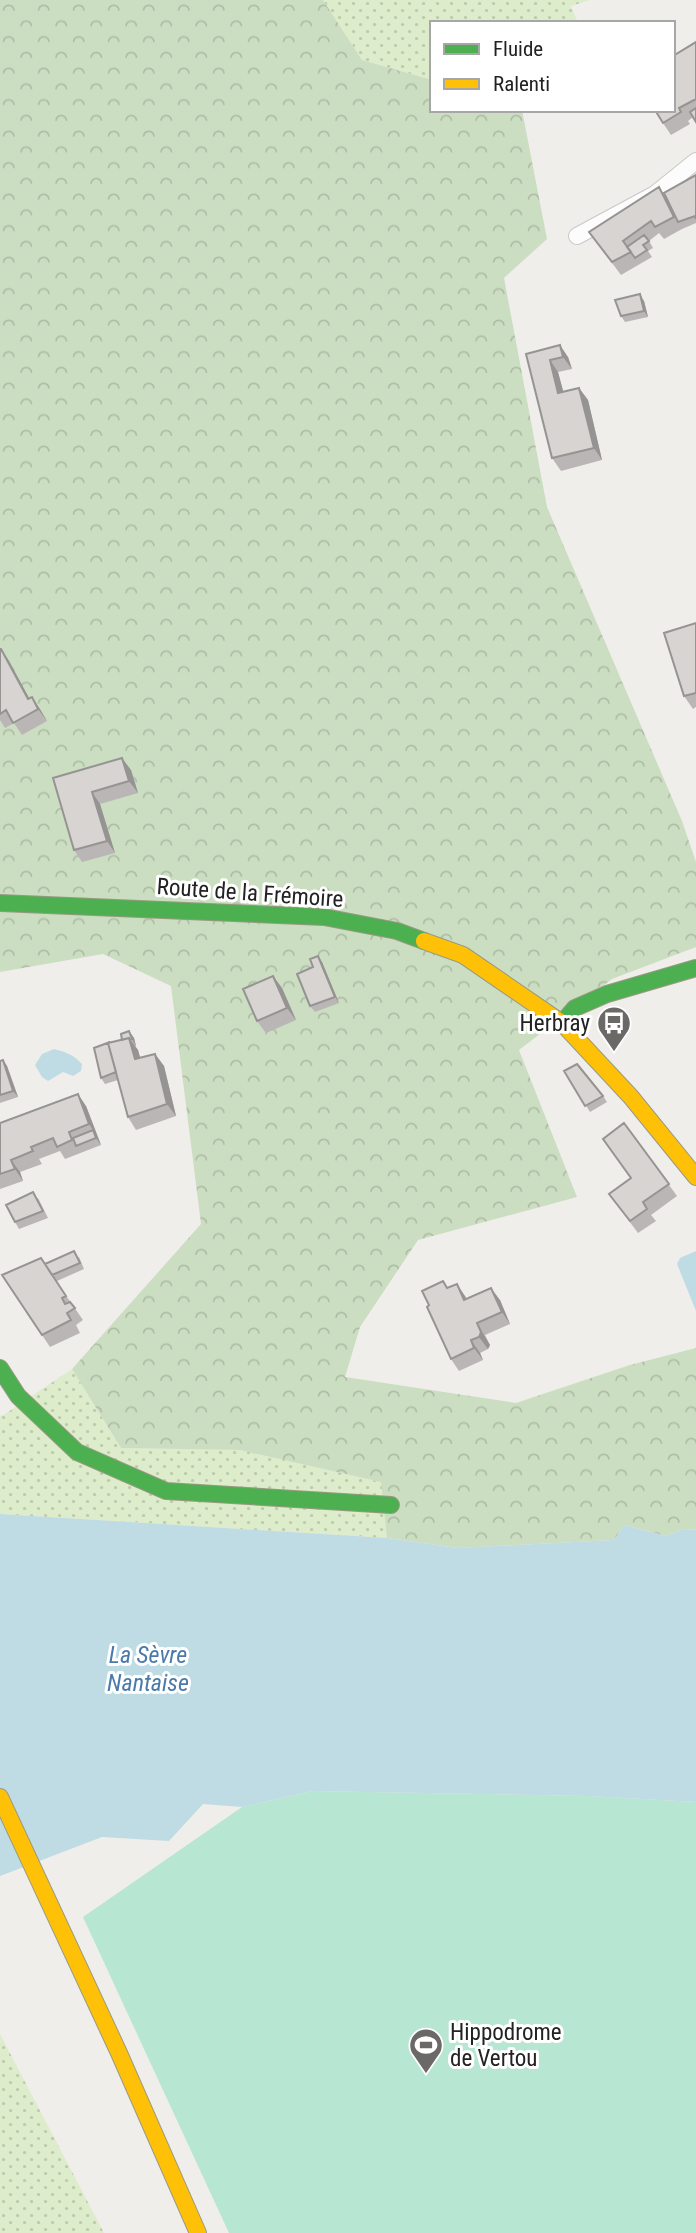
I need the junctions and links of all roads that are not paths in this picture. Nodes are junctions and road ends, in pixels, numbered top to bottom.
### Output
1 (696, 161) edge
2 (577, 236) dead end
3 (0, 903) edge
4 (696, 968) edge
5 (562, 1023) junction
6 (696, 1177) edge
7 (0, 1368) edge
8 (391, 1505) dead end
9 (0, 1797) edge
10 (198, 2233) edge

1 - 2 lane
3 - 5 street, Route de la Frémoire
4 - 5 street
5 - 6 street, Route de la Frémoire
7 - 8 street
9 - 10 street

